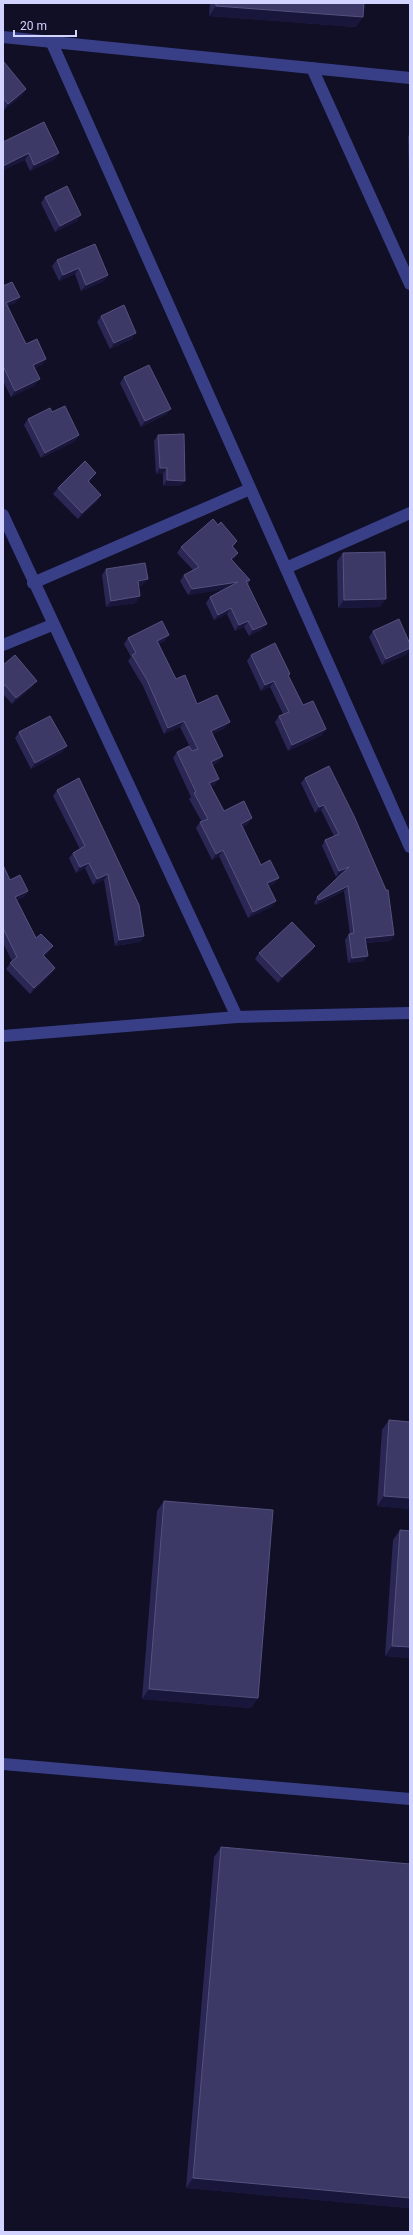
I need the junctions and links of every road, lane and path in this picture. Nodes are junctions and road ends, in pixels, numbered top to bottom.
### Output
1 (3, 37) edge
2 (50, 41) junction
3 (312, 68) junction
4 (410, 78) edge
5 (410, 284) edge
6 (250, 489) junction
7 (410, 513) edge
8 (3, 515) edge
9 (286, 568) junction
10 (33, 583) junction
11 (52, 624) junction
12 (3, 645) edge
13 (410, 847) edge
14 (410, 1013) edge
15 (237, 1017) junction
16 (3, 1036) edge
17 (3, 1764) edge
18 (410, 1799) edge

1 - 2 street
2 - 3 street
2 - 6 street
3 - 4 street
3 - 5 street
6 - 9 street
6 - 10 street
7 - 9 street
8 - 10 street
9 - 13 street
10 - 11 street
11 - 12 street
11 - 15 street
14 - 15 street
15 - 16 street
17 - 18 street

